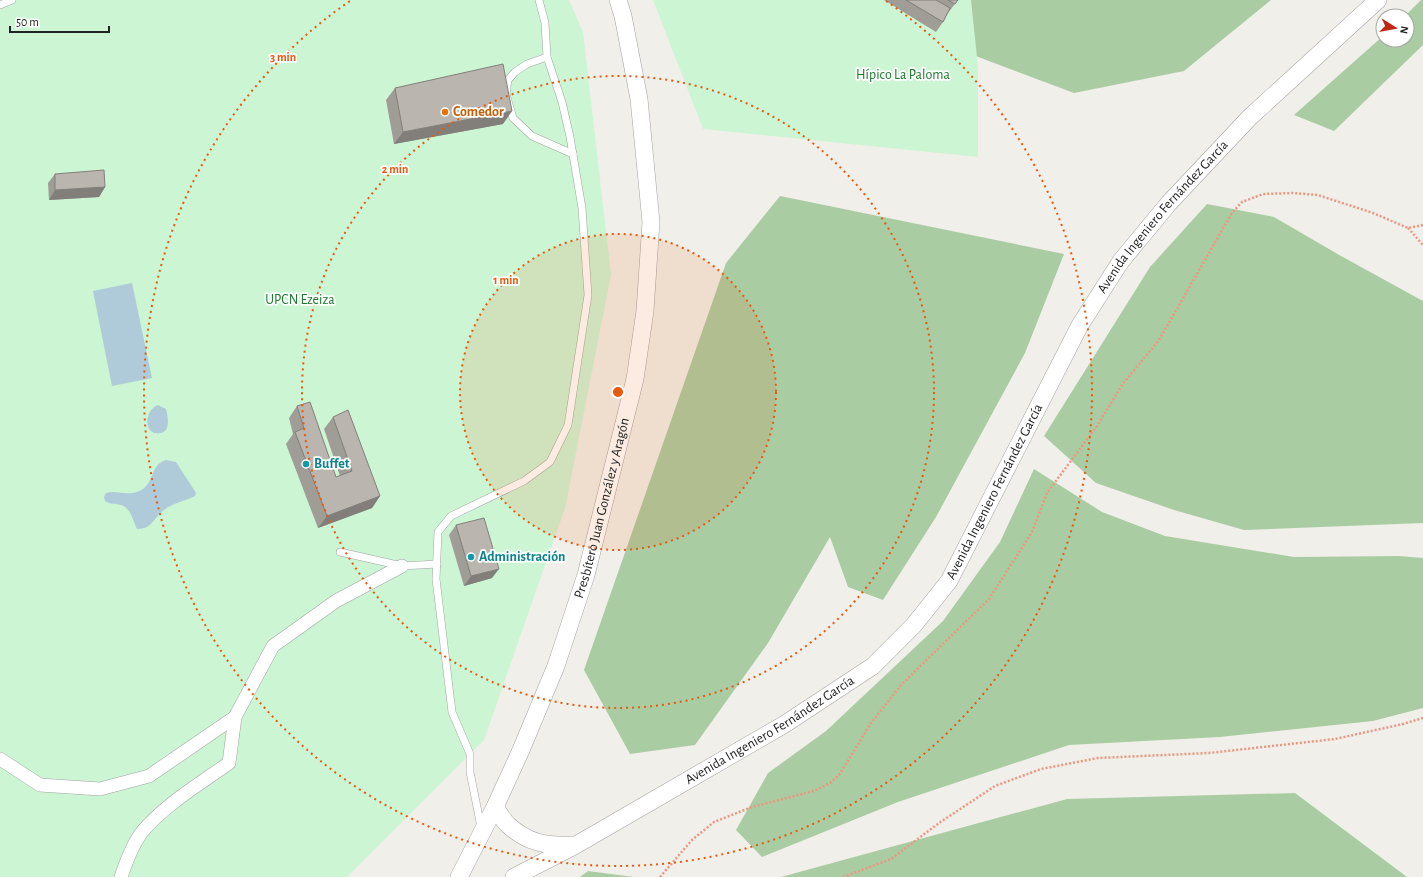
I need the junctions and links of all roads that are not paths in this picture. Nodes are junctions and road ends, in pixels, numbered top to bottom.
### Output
1 (12, 0) edge
2 (539, 0) edge
3 (618, 0) edge
4 (1378, 0) edge
5 (0, 5) edge
6 (547, 57) junction
7 (573, 154) junction
8 (340, 552) dead end
9 (437, 564) junction
10 (402, 566) junction
11 (235, 717) junction
12 (0, 759) edge
13 (495, 807) junction
14 (482, 834) junction
15 (576, 845) junction
16 (121, 877) edge
17 (459, 877) edge
18 (514, 877) edge

1 - 5 lane
2 - 6 lane
3 - 13 street, Presbítero Juan González y Aragón
4 - 15 street, Avenida Ingeniero Fernández García
6 - 7 lane
6 - 7 lane
7 - 9 lane
8 - 10 lane
9 - 10 lane
9 - 14 lane
10 - 11 street
11 - 12 street
11 - 16 street
13 - 14 street, Presbítero Juan González y Aragón
13 - 15 street
14 - 17 street, Presbítero Juan González y Aragón
15 - 18 street, Avenida Ingeniero Fernández García

